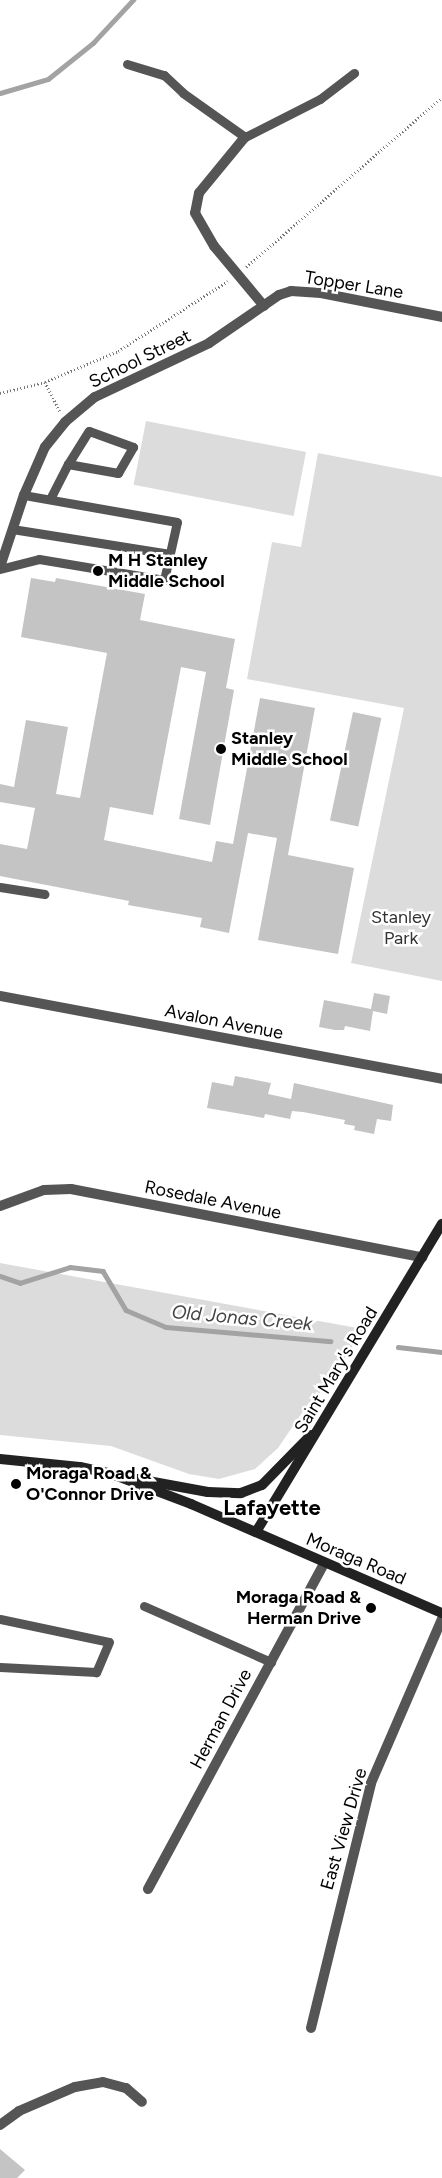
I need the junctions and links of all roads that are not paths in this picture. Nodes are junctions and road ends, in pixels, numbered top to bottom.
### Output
1 (127, 64) dead end
2 (354, 73) dead end
3 (245, 137) junction
4 (264, 306) junction
5 (442, 317) edge
6 (68, 464) junction
7 (24, 495) junction
8 (50, 499) junction
9 (12, 529) junction
10 (170, 554) junction
11 (0, 568) edge
12 (0, 887) edge
13 (44, 894) dead end
14 (0, 996) edge
15 (442, 1079) edge
16 (0, 1206) edge
17 (442, 1224) edge
18 (422, 1258) junction
19 (327, 1418) junction
20 (0, 1459) edge
21 (112, 1474) junction
22 (256, 1532) junction
23 (324, 1564) junction
24 (144, 1606) dead end
25 (442, 1613) edge
26 (0, 1619) edge
27 (442, 1619) edge
28 (271, 1662) junction
29 (0, 1667) edge
30 (148, 1889) dead end
31 (311, 2028) dead end
32 (142, 2102) dead end
33 (0, 2125) edge

1 - 3 lane
2 - 3 lane
3 - 4 street
4 - 5 street, Topper Lane
4 - 7 street, School Street
6 - 6 lane
6 - 8 lane
7 - 8 lane
7 - 9 street, School Street
8 - 10 lane
9 - 10 lane
9 - 11 street, School Street
10 - 11 lane
12 - 13 lane
14 - 15 street, Avalon Avenue
16 - 18 street, Rosedale Avenue
17 - 18 street, Saint Mary's Road
18 - 19 street, Saint Mary's Road
19 - 21 street
19 - 22 street, Saint Mary's Road
20 - 21 street, Moraga Road
21 - 22 street, Moraga Road
22 - 23 street, Moraga Road
23 - 25 street, Moraga Road
23 - 28 street, Herman Drive
24 - 28 lane
26 - 29 lane
27 - 31 street, East View Drive
28 - 30 street, Herman Drive
32 - 33 street

